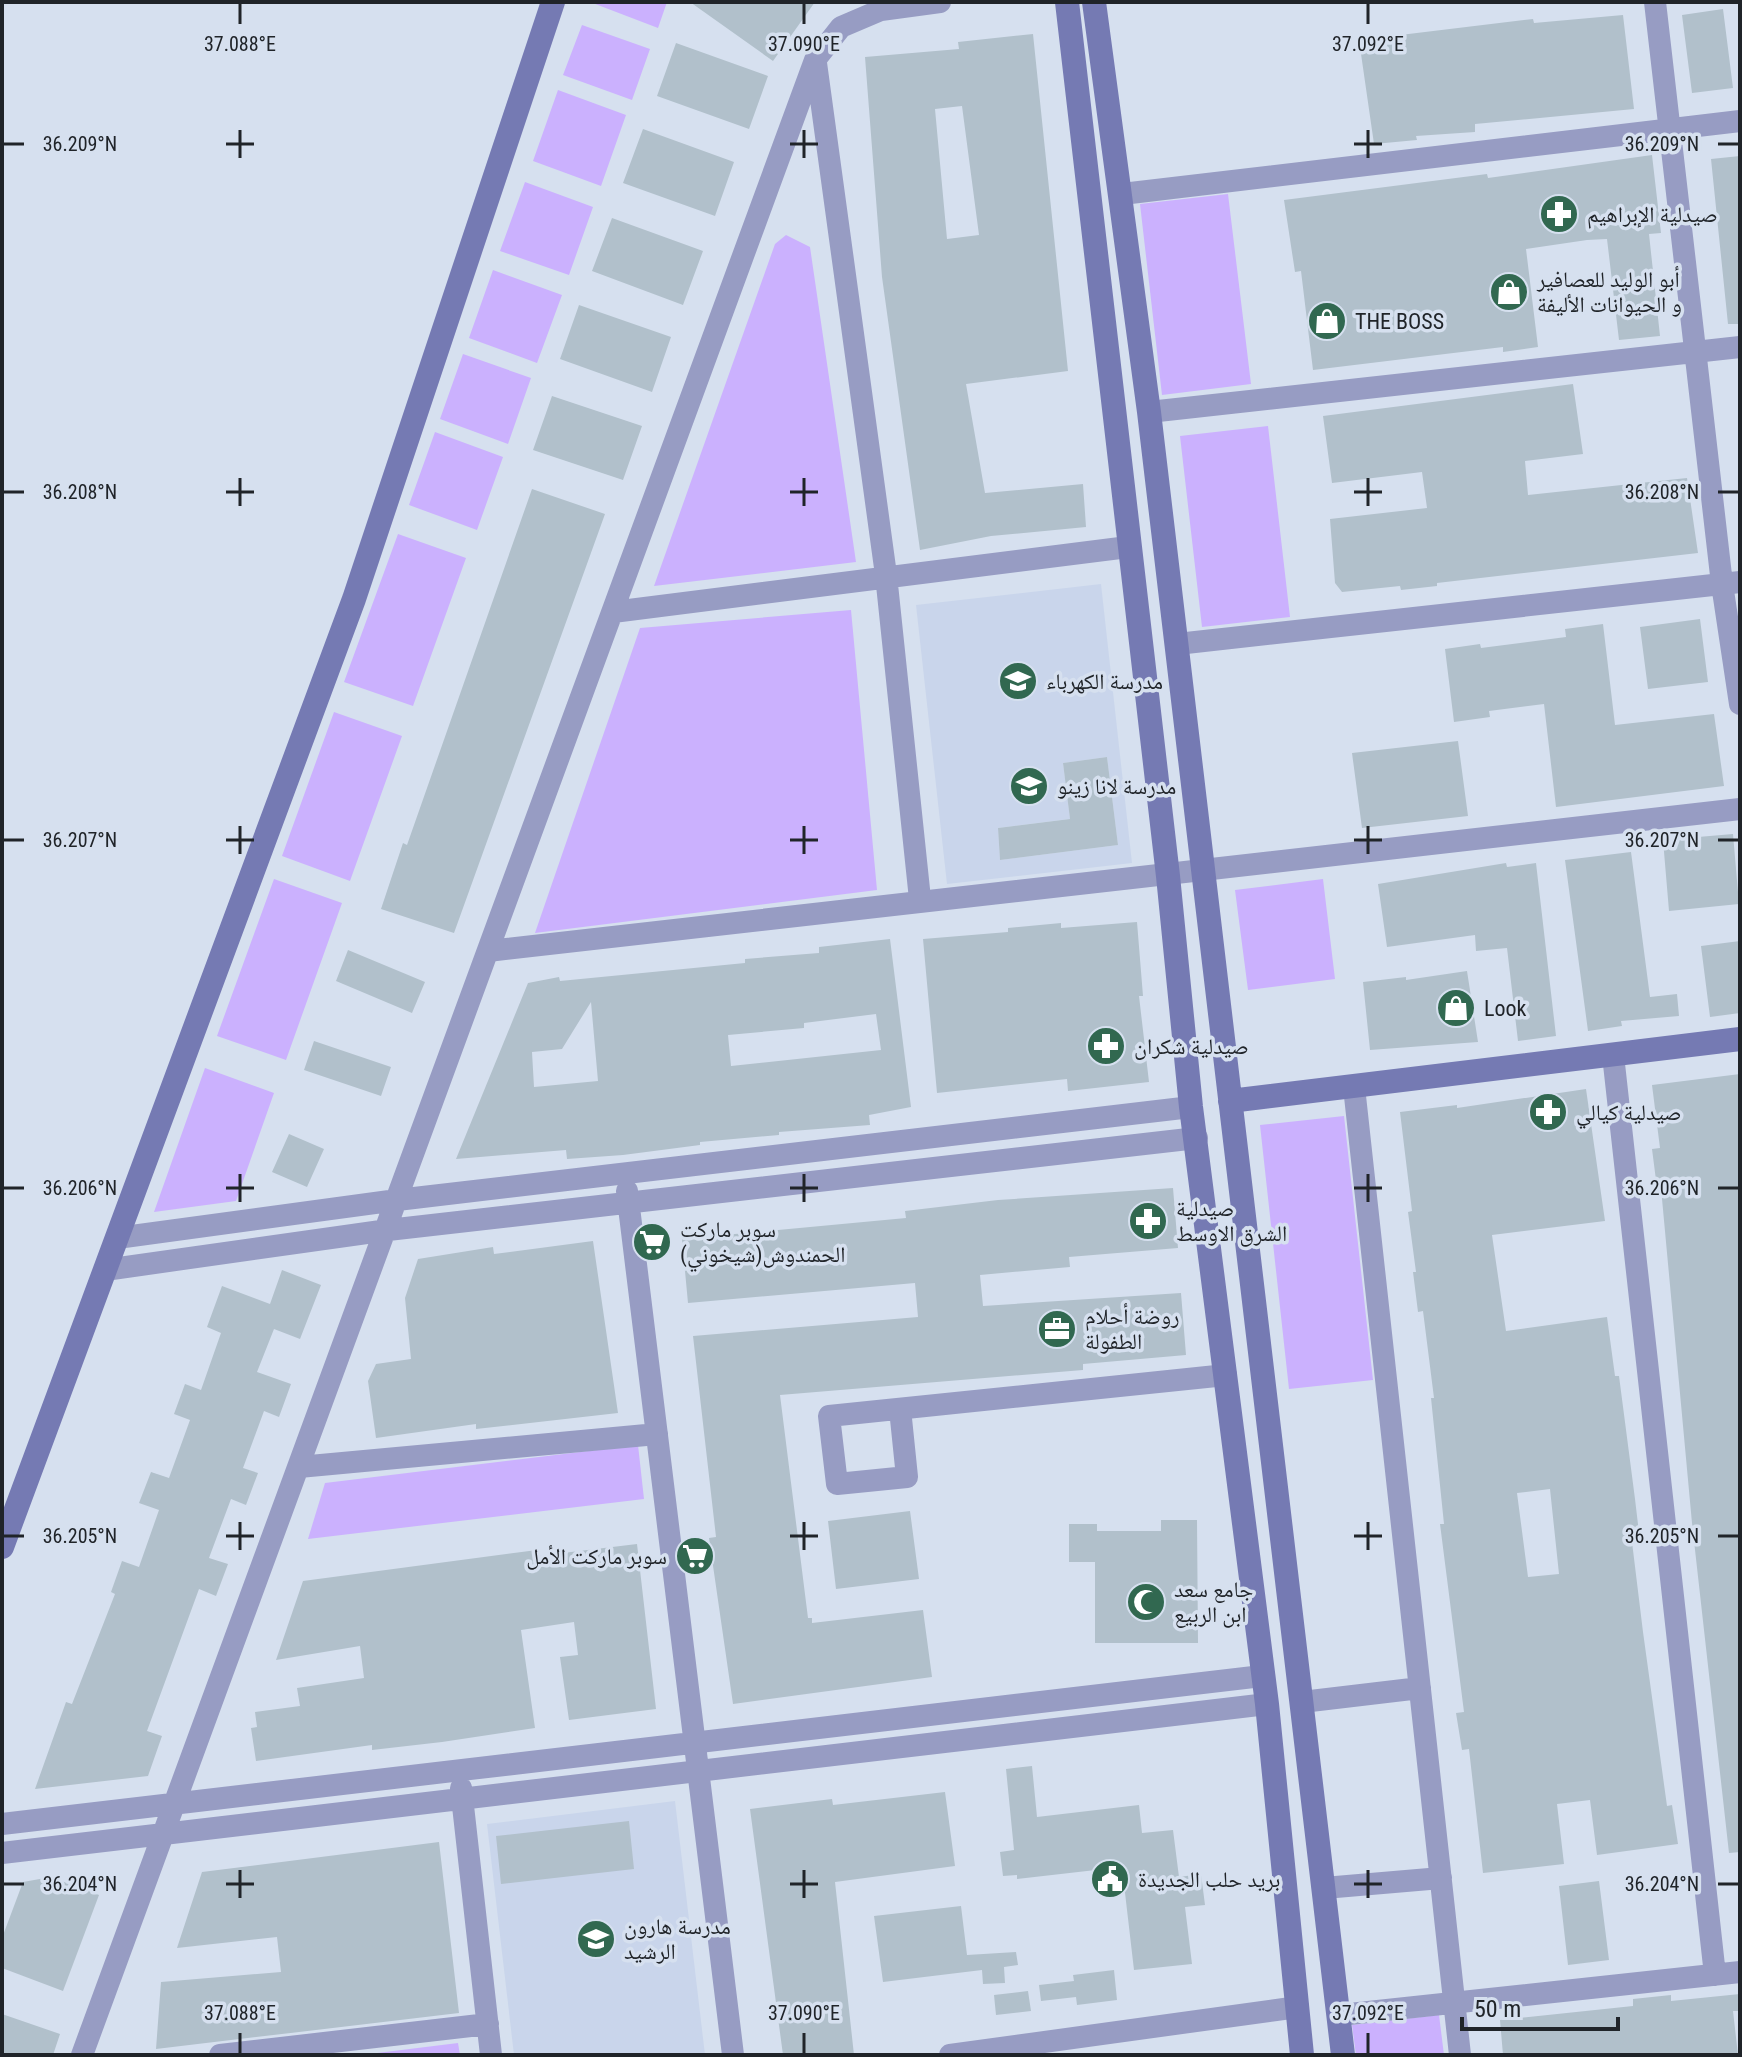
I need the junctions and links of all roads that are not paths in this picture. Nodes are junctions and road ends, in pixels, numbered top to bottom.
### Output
1 (553, 2) edge
2 (940, 2) edge
3 (1067, 2) edge
4 (1094, 2) edge
5 (1655, 2) edge
6 (815, 60) junction
7 (1740, 121) edge
8 (1669, 129) junction
9 (1122, 194) junction
10 (1740, 347) edge
11 (1695, 352) junction
12 (1149, 412) junction
13 (1128, 547) junction
14 (886, 575) junction
15 (1731, 583) edge
16 (613, 612) junction
17 (1177, 644) junction
18 (1740, 704) edge
19 (1740, 809) edge
20 (1203, 872) junction
21 (1168, 876) junction
22 (920, 899) junction
23 (488, 951) junction
24 (1740, 1039) edge
25 (1613, 1055) junction
26 (1354, 1087) junction
27 (1230, 1101) junction
28 (1191, 1107) junction
29 (1197, 1138) junction
30 (625, 1173) junction
31 (397, 1200) junction
32 (629, 1203) junction
33 (388, 1230) junction
34 (117, 1238) junction
35 (105, 1270) junction
36 (1226, 1375) junction
37 (900, 1409) junction
38 (657, 1434) junction
39 (299, 1467) junction
40 (2, 1547) edge
41 (1262, 1676) junction
42 (1420, 1688) junction
43 (1302, 1702) junction
44 (1267, 1704) junction
45 (695, 1743) junction
46 (459, 1770) junction
47 (698, 1772) junction
48 (462, 1799) junction
49 (176, 1804) junction
50 (2, 1824) edge
51 (165, 1834) junction
52 (2, 1853) edge
53 (1441, 1878) junction
54 (1324, 1888) junction
55 (1740, 1972) edge
56 (1715, 1975) junction
57 (1455, 2003) junction
58 (1298, 2007) junction
59 (1340, 2015) junction
60 (488, 2024) junction
61 (82, 2055) edge
62 (220, 2055) edge
63 (491, 2055) edge
64 (733, 2055) edge
65 (950, 2055) edge
66 (1302, 2055) edge
67 (1343, 2055) edge
68 (1460, 2055) edge

1 - 34 street
2 - 6 street
3 - 13 street
4 - 9 street
5 - 8 street
6 - 14 street
6 - 16 street
7 - 8 street
8 - 9 street
8 - 11 street
9 - 12 street
10 - 11 street
11 - 12 street
11 - 15 street
12 - 17 street
13 - 14 street
13 - 21 street
14 - 16 street
14 - 22 street
15 - 17 street
15 - 18 street
16 - 23 street
17 - 20 street
19 - 20 street
20 - 21 street
20 - 27 street
21 - 22 street
21 - 28 street
22 - 23 street
23 - 31 street
24 - 25 street
25 - 26 street
25 - 56 street
26 - 27 street
26 - 42 street
27 - 43 street
28 - 29 street
28 - 30 street
29 - 32 street
29 - 36 street
30 - 31 street
30 - 32 street
31 - 33 street
31 - 34 street
32 - 33 street
32 - 38 street
33 - 35 street
33 - 39 street
34 - 35 street
35 - 40 street
36 - 37 street
36 - 41 street
37 - 37 street
38 - 39 street
38 - 45 street
39 - 49 street
41 - 44 street
41 - 45 street
42 - 43 street
42 - 53 street
43 - 54 street
44 - 47 street
44 - 58 street
45 - 46 street
45 - 47 street
46 - 48 street
46 - 49 street
47 - 48 street
47 - 64 street
48 - 51 street
48 - 60 street
49 - 50 street
49 - 51 street
51 - 52 street
51 - 61 street
53 - 54 street
53 - 57 street
54 - 59 street
55 - 56 street
56 - 57 street
57 - 59 street
57 - 68 street
58 - 65 street
58 - 66 street
59 - 67 street
60 - 62 street
60 - 63 street

